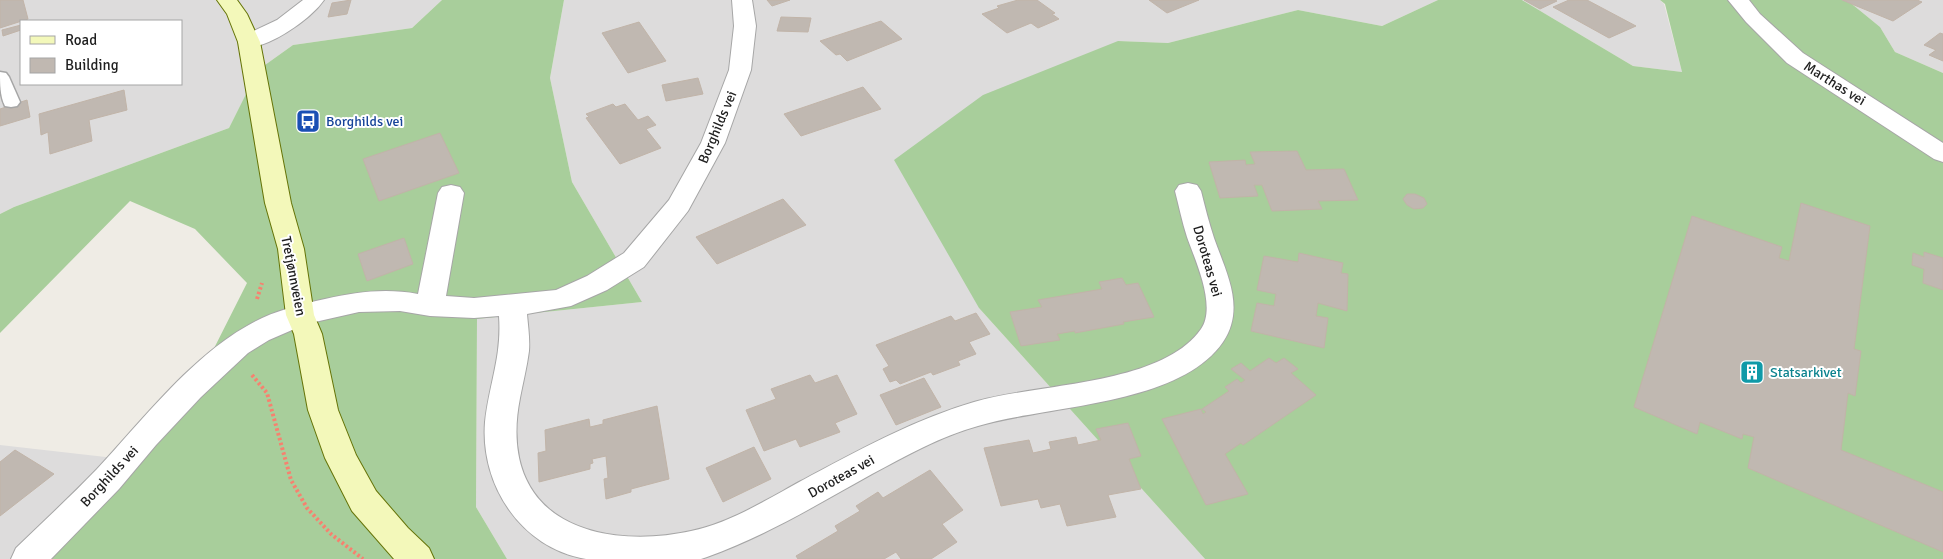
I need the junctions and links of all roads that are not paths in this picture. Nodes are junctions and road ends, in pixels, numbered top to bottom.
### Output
1 (227, 0) edge
2 (314, 0) edge
3 (742, 0) edge
4 (1738, 0) edge
5 (249, 42) junction
6 (0, 77) edge
7 (11, 102) dead end
8 (1943, 154) edge
9 (1188, 191) dead end
10 (451, 193) dead end
11 (430, 306) junction
12 (512, 306) junction
13 (300, 315) junction
14 (28, 559) edge
15 (417, 559) edge

1 - 5 street, Tretjønnveien
2 - 5 street
3 - 12 street, Borghilds vei
4 - 8 street, Marthas vei
5 - 13 street, Tretjønnveien
6 - 7 lane
9 - 12 street, Doroteas vei
10 - 11 street
11 - 12 street, Borghilds vei
11 - 13 street, Borghilds vei
13 - 14 street, Borghilds vei
13 - 15 street, Tretjønnveien

